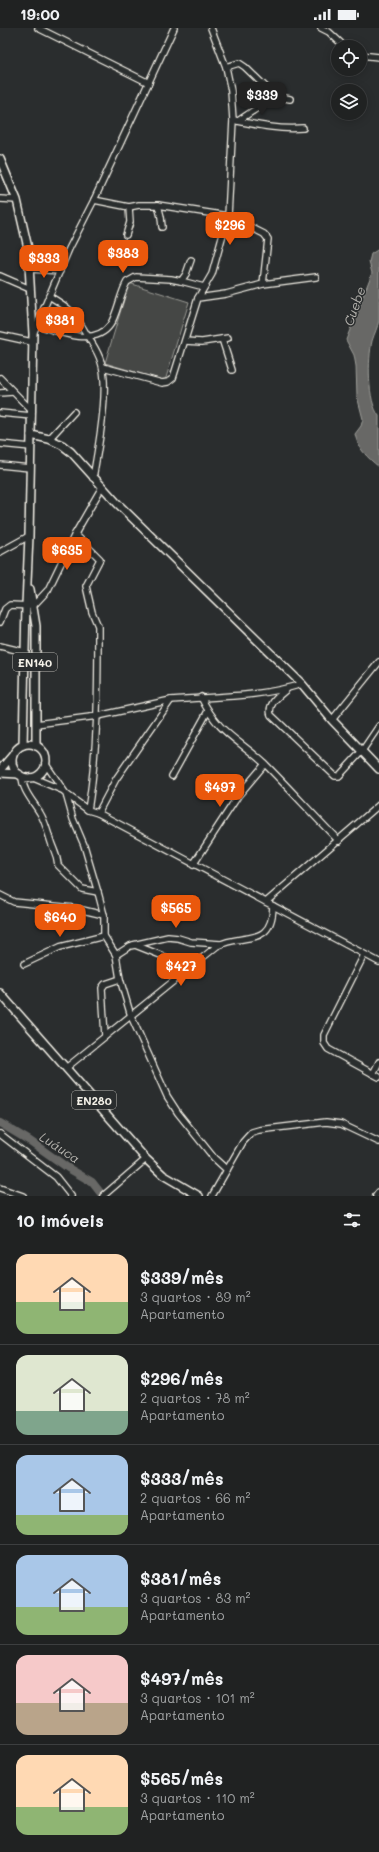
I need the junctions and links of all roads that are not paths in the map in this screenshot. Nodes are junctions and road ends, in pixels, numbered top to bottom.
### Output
1 (38, 28) edge
2 (174, 28) edge
3 (211, 28) edge
4 (321, 28) edge
5 (338, 40) edge
6 (367, 56) edge
7 (379, 57) edge
8 (226, 67) junction
9 (149, 83) junction
10 (275, 96) junction
11 (290, 99) dead end
12 (236, 121) junction
13 (304, 128) dead end
14 (0, 159) edge
15 (0, 198) edge
16 (17, 200) junction
17 (94, 200) junction
18 (158, 205) junction
19 (129, 207) junction
20 (228, 216) junction
21 (162, 227) dead end
22 (126, 235) dead end
23 (191, 260) dead end
24 (30, 269) junction
25 (60, 271) junction
26 (0, 276) edge
27 (316, 277) dead end
28 (181, 281) junction
29 (263, 284) junction
30 (204, 287) junction
31 (30, 289) junction
32 (49, 296) junction
33 (198, 298) junction
34 (38, 325) junction
35 (33, 334) junction
36 (0, 335) edge
37 (88, 337) junction
38 (228, 338) dead end
39 (222, 339) junction
40 (185, 341) junction
41 (32, 342) junction
42 (103, 367) junction
43 (232, 370) dead end
44 (0, 378) edge
45 (0, 392) edge
46 (13, 392) junction
47 (74, 412) dead end
48 (0, 413) edge
49 (32, 413) junction
50 (31, 435) junction
51 (49, 439) junction
52 (0, 444) edge
53 (31, 447) junction
54 (0, 465) edge
55 (30, 468) junction
56 (93, 478) junction
57 (102, 487) junction
58 (75, 534) junction
59 (30, 536) junction
60 (0, 552) edge
61 (30, 606) junction
62 (0, 622) edge
63 (0, 646) edge
64 (25, 652) junction
65 (379, 662) edge
66 (302, 684) junction
67 (288, 688) junction
68 (201, 697) junction
69 (171, 700) junction
70 (208, 711) junction
71 (98, 716) junction
72 (332, 720) junction
73 (36, 724) junction
74 (379, 726) edge
75 (23, 745) junction
76 (36, 746) junction
77 (362, 751) junction
78 (12, 756) junction
79 (46, 763) junction
80 (265, 764) junction
81 (379, 769) edge
82 (0, 770) edge
83 (0, 773) edge
84 (20, 775) junction
85 (172, 776) dead end
86 (31, 777) junction
87 (64, 792) junction
88 (379, 804) edge
89 (88, 810) junction
90 (98, 814) junction
91 (339, 841) junction
92 (193, 865) junction
93 (98, 892) junction
94 (0, 896) edge
95 (266, 902) junction
96 (273, 906) junction
97 (104, 915) junction
98 (104, 936) junction
99 (221, 944) junction
100 (133, 945) junction
101 (116, 955) junction
102 (364, 955) junction
103 (379, 962) edge
104 (24, 964) dead end
105 (182, 975) junction
106 (120, 978) junction
107 (0, 992) edge
108 (131, 1016) junction
109 (106, 1036) junction
110 (379, 1062) edge
111 (66, 1068) junction
112 (373, 1074) junction
113 (379, 1077) edge
114 (0, 1134) edge
115 (379, 1142) edge
116 (146, 1159) junction
117 (227, 1170) junction
118 (0, 1188) edge
119 (379, 1192) edge
120 (105, 1194) edge
121 (23, 1196) edge
122 (71, 1196) edge
123 (199, 1196) edge
124 (212, 1196) edge
125 (376, 1196) edge

1 - 9 street
2 - 9 street
3 - 8 street
4 - 5 street
6 - 7 street
8 - 10 street
8 - 12 street
9 - 17 street
10 - 11 street
10 - 12 street
12 - 13 street
12 - 20 street
14 - 16 main road, EN140
15 - 16 street
16 - 24 main road, EN140
17 - 19 street
17 - 25 street
18 - 19 street
18 - 20 street
18 - 21 street
19 - 22 street
20 - 29 street
20 - 30 street
23 - 28 street
24 - 25 street
24 - 31 main road, EN140
25 - 32 street
26 - 31 street
27 - 29 street
28 - 30 street
28 - 37 street
29 - 33 street
30 - 33 street
31 - 35 main road, EN140
32 - 34 street
32 - 37 street
33 - 40 street
34 - 35 street
34 - 37 street
35 - 41 main road, EN140
36 - 41 street
37 - 42 street
38 - 39 street
39 - 40 street
39 - 43 street
40 - 42 street
41 - 49 main road, EN140
42 - 56 street
44 - 46 street
45 - 46 street
46 - 49 street
47 - 51 street
48 - 49 street
49 - 50 main road, EN140
50 - 51 main road
50 - 53 main road, EN140
51 - 56 main road
52 - 53 street
53 - 55 main road, EN140
54 - 55 street
55 - 59 main road, EN140
56 - 57 main road
57 - 58 street
57 - 66 main road
58 - 61 street
58 - 71 street
59 - 60 street
59 - 61 main road, EN140
61 - 62 street
61 - 64 main road, EN140
61 - 73 main road, EN140
63 - 64 street
64 - 75 main road, EN140
65 - 72 street
66 - 67 street
66 - 72 main road
67 - 68 street
67 - 77 street
68 - 69 street
68 - 70 street
69 - 71 street
69 - 90 street
70 - 80 street
70 - 85 street
71 - 73 street
71 - 89 street
72 - 77 main road
73 - 76 main road, EN140
74 - 77 street
75 - 76 main road
75 - 78 main road
76 - 79 main road
77 - 81 main road
78 - 82 main road
78 - 84 main road
79 - 86 main road
79 - 87 street
80 - 91 street
80 - 92 street
83 - 84 main road
84 - 86 main road
84 - 93 street
86 - 87 street
87 - 89 street
87 - 93 street
88 - 91 street
89 - 90 street
90 - 92 street
91 - 95 street
92 - 95 street
93 - 97 street
94 - 97 street
95 - 96 street
96 - 99 street
96 - 102 street
97 - 98 street
98 - 101 street
98 - 104 street
99 - 100 street
99 - 105 street
100 - 101 street
100 - 105 street
101 - 106 street
102 - 103 street
102 - 112 street
105 - 108 street
106 - 108 street
106 - 109 street
107 - 111 main road, EN280
108 - 109 street
108 - 117 street
109 - 111 street
110 - 112 street
111 - 116 main road, EN280
112 - 113 street
114 - 122 street
115 - 117 street
116 - 120 street
116 - 123 main road, EN280
117 - 124 street
118 - 121 street
119 - 125 street

